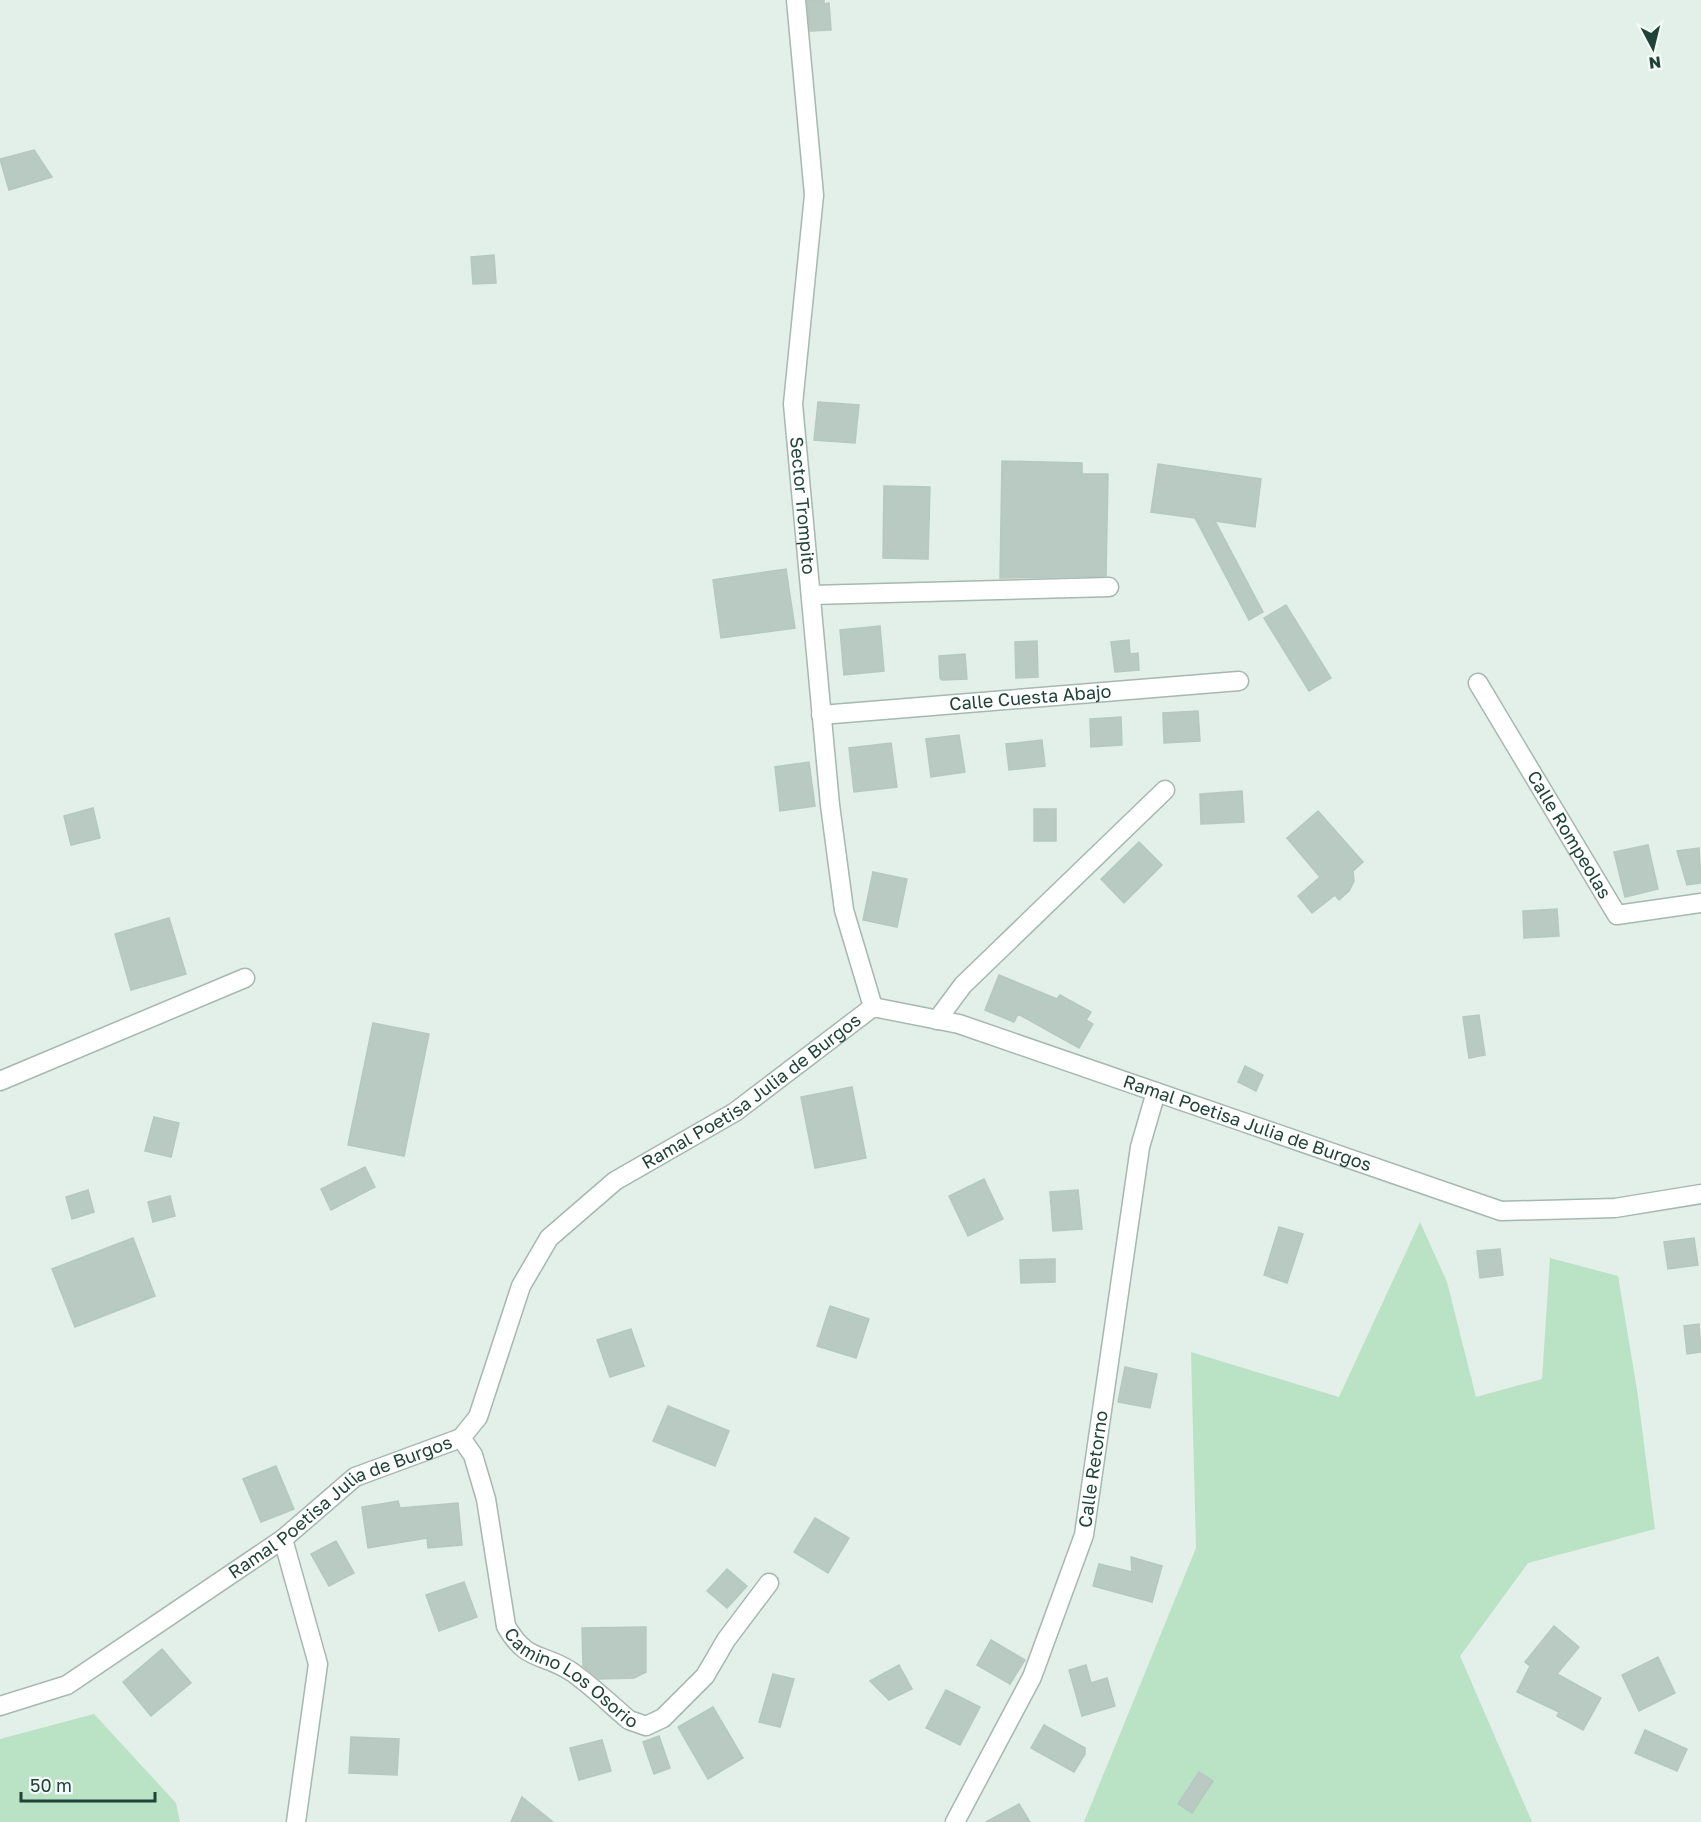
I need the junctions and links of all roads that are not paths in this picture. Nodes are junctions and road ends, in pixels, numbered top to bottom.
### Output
1 (796, 0) edge
2 (1109, 587) dead end
3 (811, 595) junction
4 (1239, 681) dead end
5 (1478, 684) dead end
6 (821, 715) junction
7 (1165, 790) dead end
8 (1701, 903) edge
9 (245, 978) dead end
10 (873, 1007) junction
11 (937, 1020) junction
12 (0, 1081) edge
13 (1156, 1092) junction
14 (1701, 1194) edge
15 (461, 1438) junction
16 (284, 1539) junction
17 (770, 1582) dead end
18 (0, 1706) edge
19 (296, 1822) edge
20 (956, 1822) edge

1 - 3 street, Sector Trompito
2 - 3 street
3 - 6 street, Sector Trompito
4 - 6 street, Calle Cuesta Abajo
5 - 8 street, Calle Rompeolas
6 - 10 street, Sector Trompito
7 - 11 street
9 - 12 street
10 - 11 street, Ramal Poetisa Julia de Burgos
10 - 15 street, Ramal Poetisa Julia de Burgos
11 - 13 street, Ramal Poetisa Julia de Burgos
13 - 14 street, Ramal Poetisa Julia de Burgos
13 - 20 street, Calle Retorno
15 - 16 street, Ramal Poetisa Julia de Burgos
15 - 17 street, Camino Los Osorio
16 - 18 street, Ramal Poetisa Julia de Burgos
16 - 19 street

